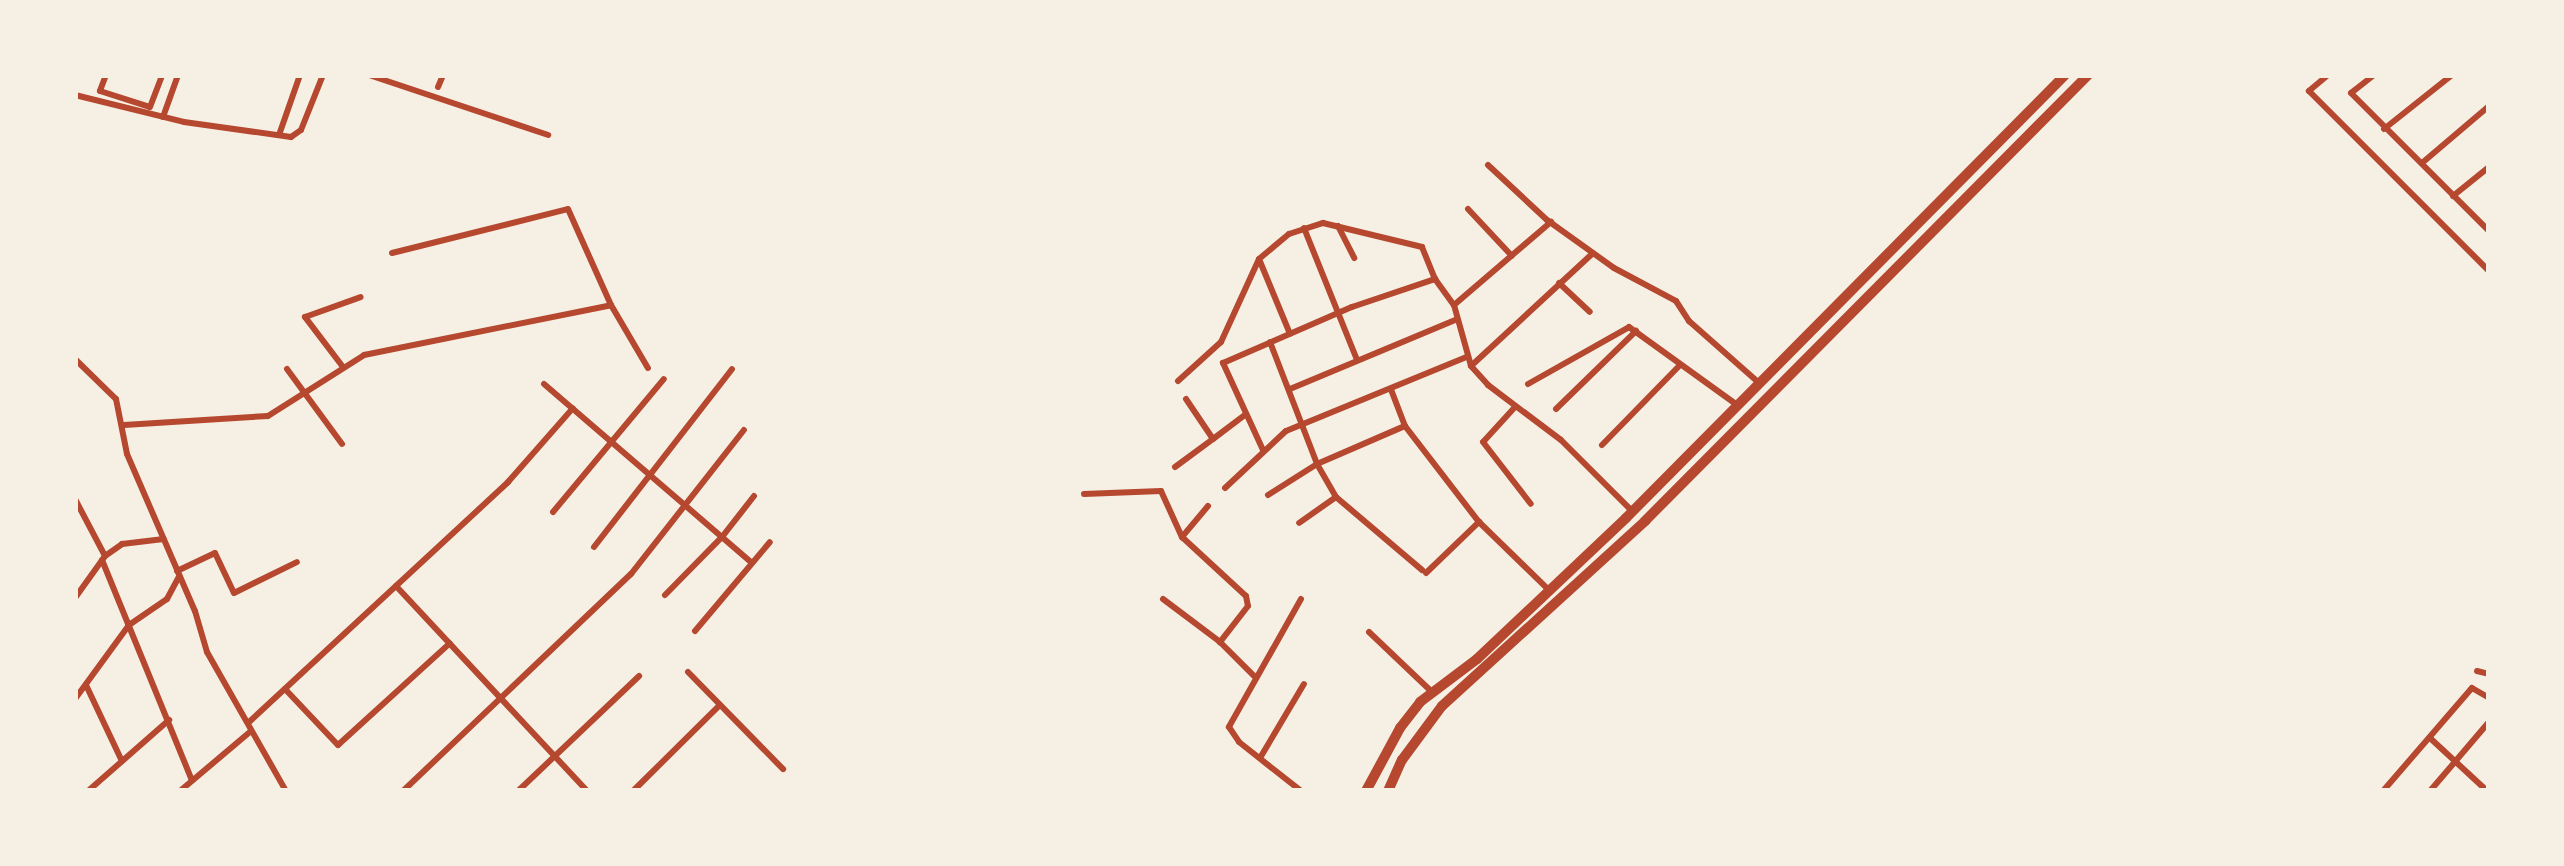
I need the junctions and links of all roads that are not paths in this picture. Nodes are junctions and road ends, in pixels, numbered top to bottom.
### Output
1 (106, 75) edge
2 (162, 75) edge
3 (178, 75) edge
4 (300, 75) edge
5 (323, 75) edge
6 (369, 75) edge
7 (443, 75) edge
8 (2066, 75) edge
9 (2088, 75) edge
10 (2328, 75) edge
11 (2374, 75) edge
12 (2452, 75) edge
13 (438, 86) dead end
14 (75, 94) edge
15 (2489, 106) edge
16 (163, 117) junction
17 (2384, 129) junction
18 (279, 135) junction
19 (548, 136) dead end
20 (2422, 162) junction
21 (1488, 165) dead end
22 (2489, 167) edge
23 (2454, 196) junction
24 (1468, 209) dead end
25 (1550, 222) junction
26 (2487, 224) edge
27 (1338, 226) junction
28 (1304, 228) junction
29 (392, 252) dead end
30 (1594, 253) junction
31 (1512, 256) junction
32 (1259, 258) junction
33 (1354, 258) dead end
34 (2489, 270) edge
35 (1435, 278) junction
36 (1558, 284) junction
37 (361, 297) dead end
38 (611, 305) junction
39 (1454, 305) junction
40 (1590, 312) dead end
41 (1336, 314) junction
42 (1454, 320) junction
43 (1636, 331) junction
44 (1290, 334) junction
45 (1270, 342) junction
46 (1466, 357) junction
47 (75, 359) edge
48 (1358, 360) junction
49 (1471, 366) junction
50 (1679, 366) junction
51 (343, 367) junction
52 (648, 368) dead end
53 (287, 369) dead end
54 (732, 369) dead end
55 (664, 379) dead end
56 (1178, 381) dead end
57 (1760, 383) junction
58 (544, 384) dead end
59 (1528, 384) dead end
60 (1391, 388) junction
61 (1290, 389) junction
62 (304, 394) junction
63 (1186, 398) dead end
64 (1738, 406) junction
65 (1516, 407) junction
66 (573, 408) junction
67 (1556, 409) dead end
68 (1245, 415) junction
69 (1304, 424) junction
70 (124, 425) junction
71 (1405, 426) junction
72 (744, 430) dead end
73 (1212, 440) junction
74 (611, 442) junction
75 (342, 444) dead end
76 (1602, 445) dead end
77 (1263, 450) junction
78 (1317, 464) junction
79 (1175, 466) dead end
80 (650, 476) junction
81 (1225, 488) dead end
82 (1084, 494) dead end
83 (1268, 495) dead end
84 (754, 496) dead end
85 (1336, 497) junction
86 (75, 498) edge
87 (1531, 504) dead end
88 (1208, 506) dead end
89 (688, 508) junction
90 (554, 512) dead end
91 (1632, 512) junction
92 (1479, 522) junction
93 (1299, 523) dead end
94 (722, 537) junction
95 (1182, 537) junction
96 (164, 539) junction
97 (770, 542) dead end
98 (594, 546) dead end
99 (104, 558) junction
100 (297, 562) dead end
101 (752, 563) junction
102 (1582, 569) junction
103 (178, 573) junction
104 (396, 586) junction
105 (1550, 591) junction
106 (666, 595) dead end
107 (75, 598) edge
108 (1163, 599) dead end
109 (1300, 599) dead end
110 (130, 625) junction
111 (695, 632) dead end
112 (1369, 632) dead end
113 (1220, 642) junction
114 (450, 644) junction
115 (2477, 671) dead end
116 (688, 672) dead end
117 (2489, 674) edge
118 (639, 676) dead end
119 (1254, 676) junction
120 (86, 684) junction
121 (1304, 684) dead end
122 (285, 689) junction
123 (1432, 692) junction
124 (501, 698) junction
125 (2489, 698) edge
126 (75, 699) edge
127 (720, 705) junction
128 (169, 720) junction
129 (2489, 722) edge
130 (250, 727) junction
131 (2430, 738) junction
132 (555, 757) junction
133 (1260, 758) junction
134 (122, 760) junction
135 (2456, 760) junction
136 (782, 769) dead end
137 (192, 780) junction
138 (2486, 788) edge
139 (88, 791) edge
140 (180, 791) edge
141 (286, 791) edge
142 (403, 791) edge
143 (518, 791) edge
144 (587, 791) edge
145 (633, 791) edge
146 (1301, 791) edge
147 (1366, 791) edge
148 (1388, 791) edge
149 (2384, 791) edge
150 (2430, 791) edge

1 - 2 street
3 - 16 street
4 - 18 street
5 - 18 street
6 - 19 street
7 - 13 street
8 - 57 main road
9 - 102 main road
10 - 34 street
11 - 17 street
12 - 17 street
14 - 16 street
15 - 20 street
16 - 18 street
17 - 20 street
20 - 23 street
21 - 25 street
22 - 23 street
23 - 26 street
24 - 31 street
25 - 30 street
25 - 31 street
27 - 28 street
27 - 33 street
27 - 35 street
28 - 32 street
28 - 41 street
29 - 38 street
30 - 36 street
30 - 57 street
31 - 39 street
32 - 44 street
32 - 56 street
35 - 39 street
35 - 41 street
36 - 40 street
36 - 49 street
37 - 51 street
38 - 51 street
38 - 52 street
39 - 42 street
41 - 44 street
41 - 48 street
42 - 46 street
42 - 48 street
43 - 50 street
43 - 59 street
43 - 67 street
44 - 45 street
45 - 61 street
45 - 68 street
46 - 49 street
46 - 60 street
47 - 70 street
48 - 61 street
49 - 65 street
50 - 64 street
50 - 76 street
51 - 62 street
53 - 62 street
54 - 80 street
55 - 74 street
57 - 64 main road
58 - 66 street
60 - 69 street
60 - 71 street
61 - 69 street
62 - 70 street
62 - 75 street
63 - 73 street
64 - 91 main road
65 - 87 street
65 - 91 street
66 - 74 street
66 - 104 street
68 - 73 street
68 - 77 street
69 - 77 street
69 - 78 street
70 - 96 street
71 - 78 street
71 - 92 street
72 - 89 street
73 - 79 street
74 - 80 street
74 - 90 street
77 - 81 street
78 - 83 street
78 - 85 street
80 - 89 street
80 - 98 street
82 - 95 street
84 - 94 street
85 - 92 street
85 - 93 street
86 - 99 street
88 - 95 street
89 - 94 street
89 - 124 street
91 - 102 main road
92 - 105 street
94 - 101 street
94 - 106 street
95 - 113 street
96 - 99 street
96 - 103 street
97 - 101 street
99 - 107 street
99 - 110 street
100 - 103 street
101 - 111 street
102 - 105 main road
102 - 148 main road
103 - 110 street
103 - 130 street
104 - 114 street
104 - 122 street
105 - 123 main road
108 - 113 street
109 - 119 street
110 - 120 street
110 - 128 street
112 - 123 street
113 - 119 street
114 - 122 street
114 - 124 street
115 - 117 street
116 - 127 street
118 - 132 street
119 - 133 street
120 - 126 street
120 - 134 street
121 - 133 street
122 - 130 street
123 - 147 main road
124 - 132 street
124 - 142 street
125 - 131 street
127 - 136 street
127 - 145 street
128 - 134 street
128 - 137 street
129 - 135 street
130 - 137 street
130 - 141 street
131 - 135 street
131 - 149 street
132 - 143 street
132 - 144 street
133 - 146 street
134 - 139 street
135 - 138 street
135 - 150 street
137 - 140 street

